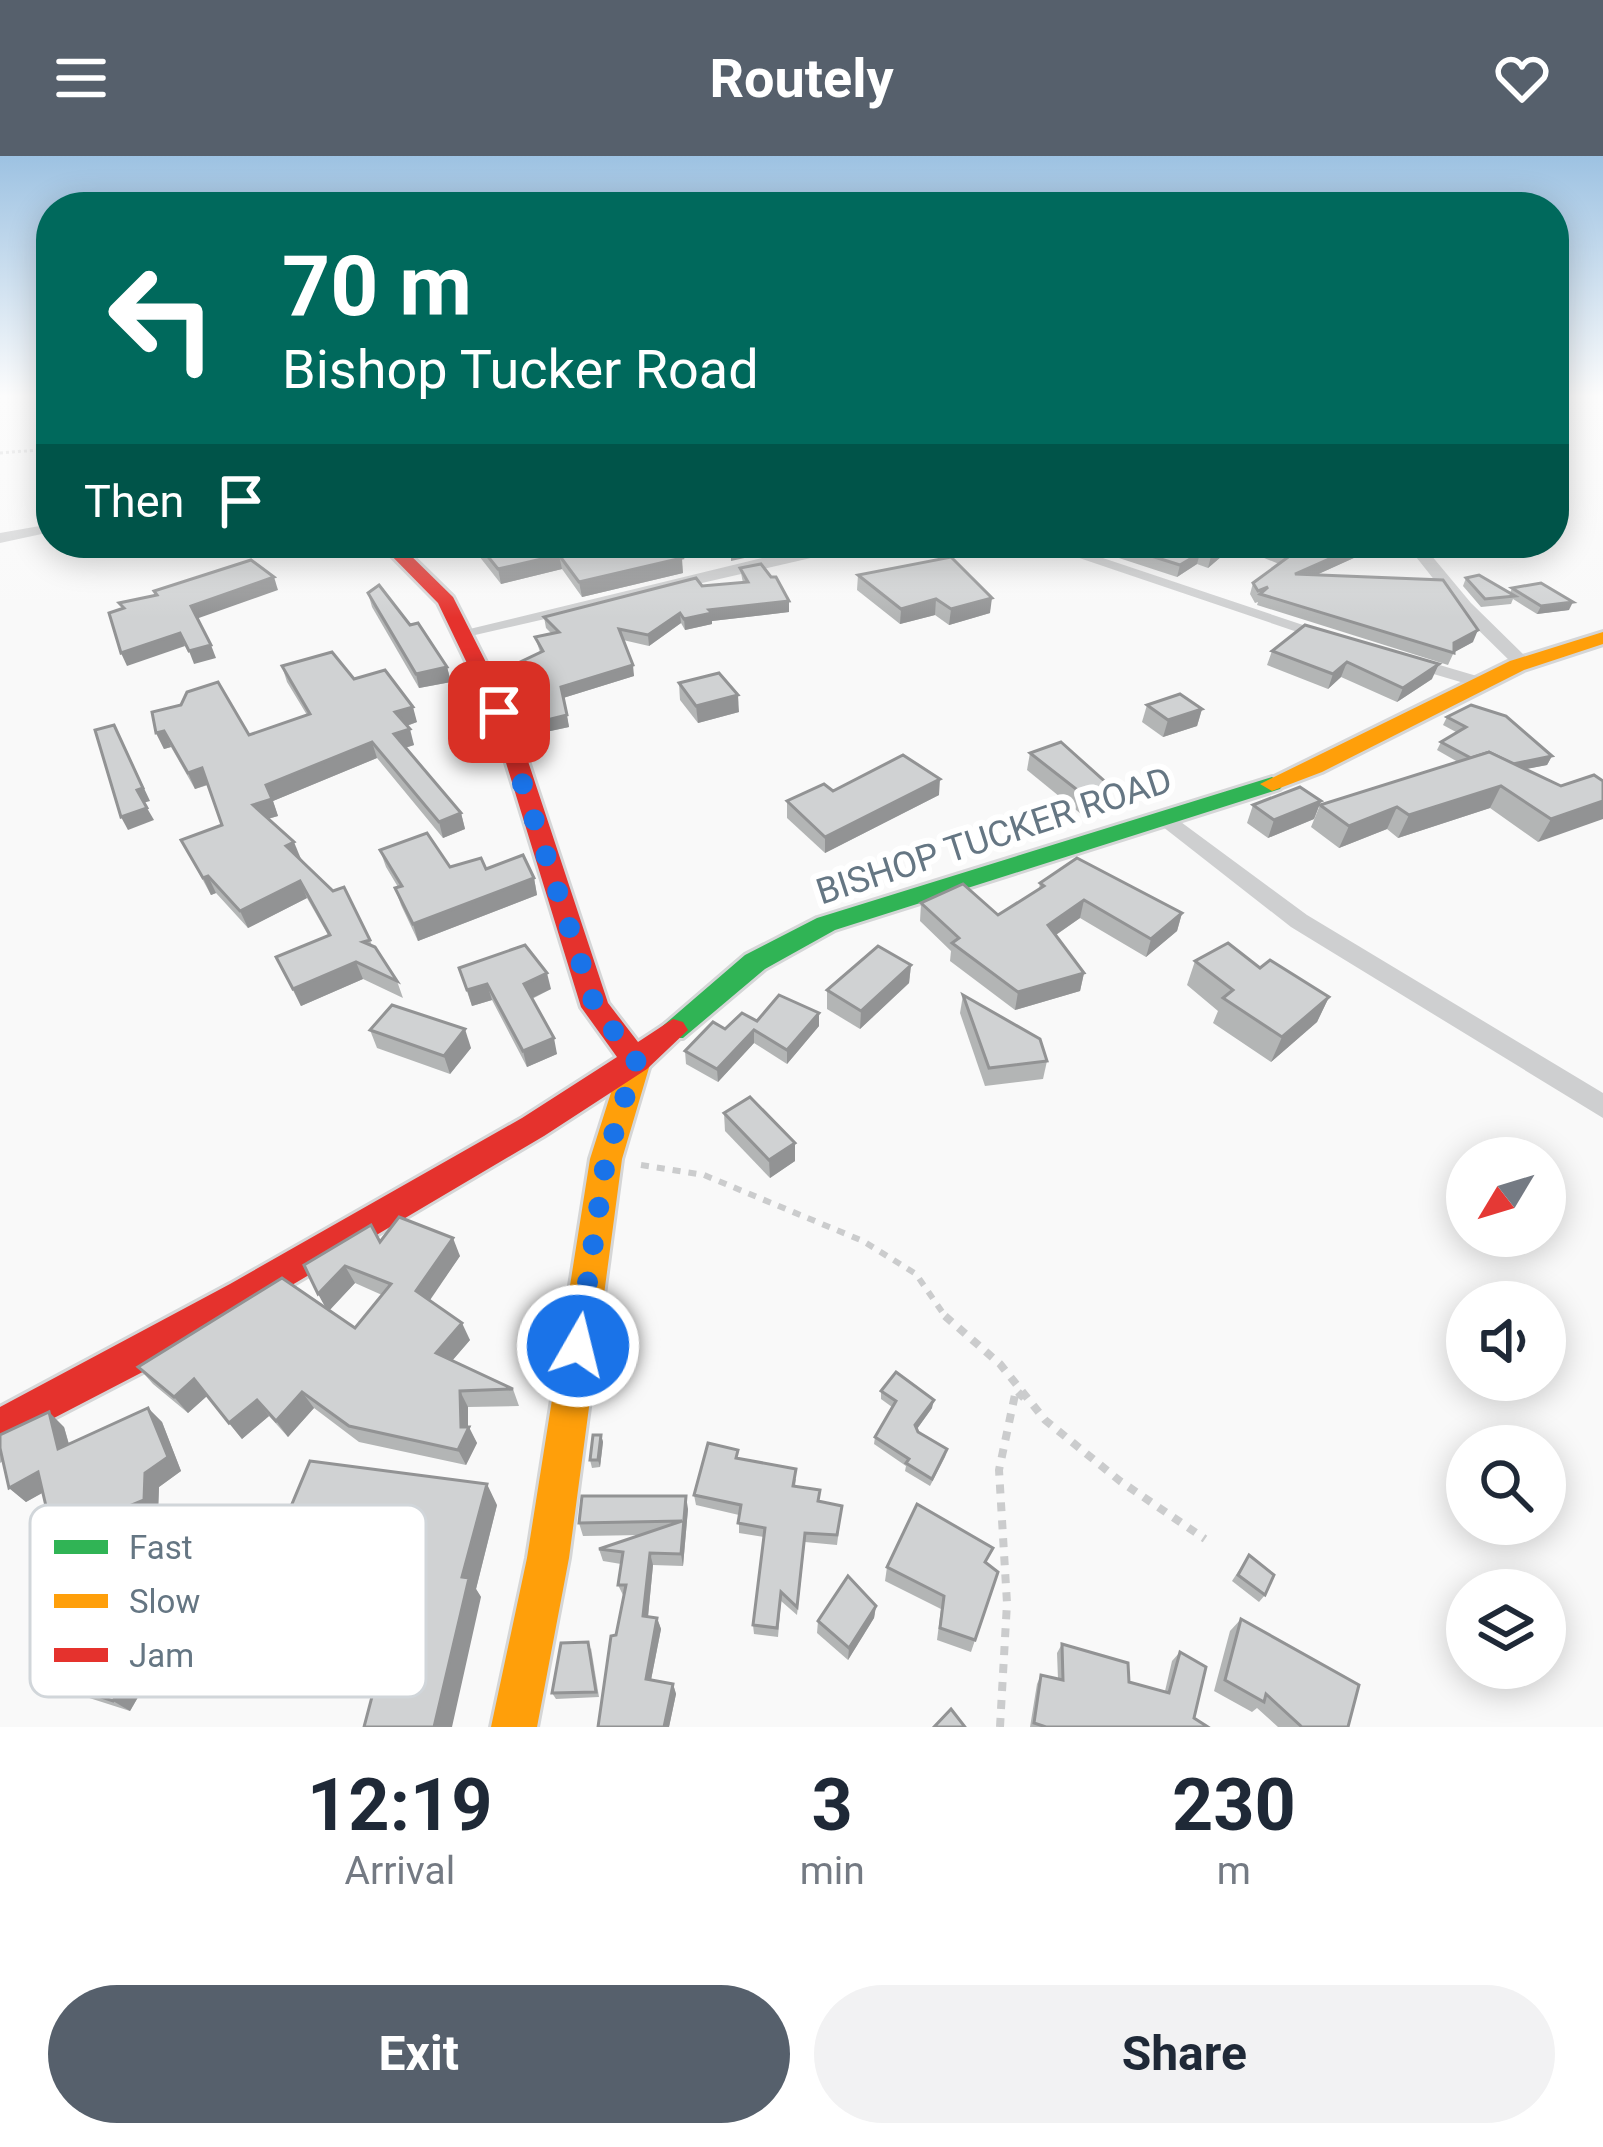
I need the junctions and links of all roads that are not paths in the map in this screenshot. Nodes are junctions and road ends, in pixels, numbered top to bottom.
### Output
1 (36, 531) edge
2 (0, 538) edge
3 (403, 558) edge
4 (795, 558) edge
5 (1088, 558) edge
6 (1425, 558) edge
7 (462, 633) junction
8 (1603, 638) edge
9 (1351, 644) edge
10 (1394, 657) edge
11 (1520, 661) junction
12 (1481, 683) junction
13 (1166, 818) junction
14 (636, 1061) junction
15 (1603, 1107) edge
16 (0, 1427) edge
17 (514, 1727) edge

1 - 2 street
3 - 7 main road
4 - 7 street
5 - 9 street
6 - 11 street
7 - 14 main road
8 - 11 main road, BISHOP TUCKER ROAD
10 - 12 street
11 - 12 main road, BISHOP TUCKER ROAD
12 - 13 main road, BISHOP TUCKER ROAD
13 - 14 main road, BISHOP TUCKER ROAD
13 - 15 street
14 - 16 main road, BISHOP TUCKER ROAD
14 - 17 main road

